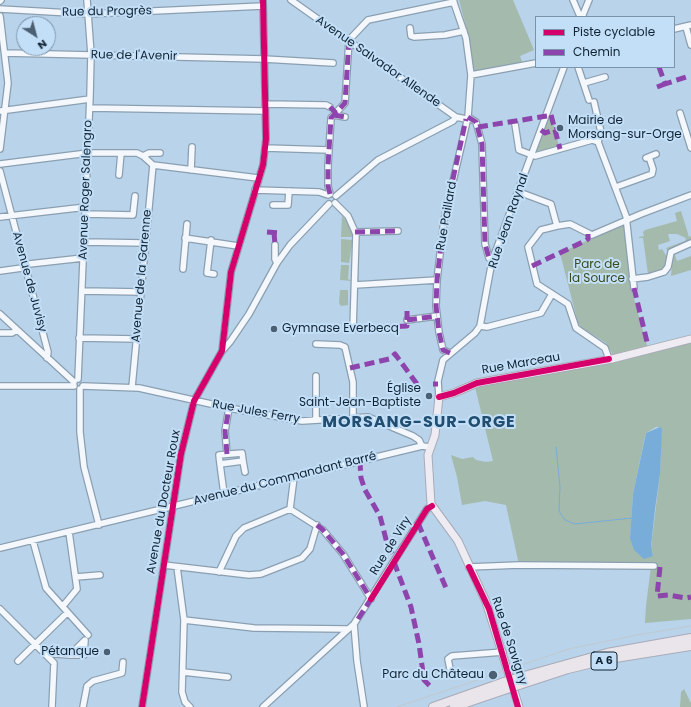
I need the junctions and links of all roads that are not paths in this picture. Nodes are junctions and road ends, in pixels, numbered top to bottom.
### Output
1 (87, 0) edge
2 (291, 0) edge
3 (573, 0) edge
4 (589, 0) edge
5 (453, 1) edge
6 (263, 3) edge
7 (0, 9) edge
8 (88, 14) junction
9 (0, 16) edge
10 (581, 16) edge
11 (582, 16) edge
12 (689, 25) edge
13 (410, 28) dead end
14 (675, 29) edge
15 (464, 31) junction
16 (349, 40) junction
17 (691, 45) edge
18 (5, 53) junction
19 (91, 54) junction
20 (264, 59) junction
21 (333, 63) dead end
22 (535, 63) edge
23 (564, 68) edge
24 (578, 68) edge
25 (471, 75) junction
26 (605, 77) dead end
27 (584, 83) junction
28 (90, 99) junction
29 (265, 104) junction
30 (330, 107) dead end
31 (90, 108) junction
32 (2, 110) edge
33 (265, 111) junction
34 (680, 113) dead end
35 (334, 115) junction
36 (345, 117) dead end
37 (456, 118) junction
38 (467, 118) junction
39 (515, 124) dead end
40 (598, 142) junction
41 (192, 147) dead end
42 (265, 148) junction
43 (691, 148) edge
44 (0, 149) edge
45 (329, 150) junction
46 (88, 153) junction
47 (121, 153) junction
48 (160, 153) dead end
49 (656, 154) dead end
50 (532, 155) junction
51 (143, 156) junction
52 (0, 164) edge
53 (153, 165) junction
54 (191, 170) junction
55 (0, 171) edge
56 (119, 175) dead end
57 (258, 178) junction
58 (616, 188) junction
59 (255, 190) junction
60 (289, 191) junction
61 (519, 192) junction
62 (331, 195) junction
63 (691, 195) edge
64 (135, 196) dead end
65 (335, 203) junction
66 (328, 204) junction
67 (273, 205) dead end
68 (86, 207) junction
69 (86, 214) junction
70 (12, 216) junction
71 (0, 217) edge
72 (627, 220) junction
73 (187, 224) dead end
74 (557, 226) junction
75 (398, 230) dead end
76 (355, 232) junction
77 (186, 238) junction
78 (211, 240) junction
79 (84, 242) junction
80 (145, 243) junction
81 (691, 243) edge
82 (275, 245) dead end
83 (238, 246) junction
84 (83, 258) junction
85 (492, 261) junction
86 (277, 264) junction
87 (25, 266) junction
88 (183, 269) dead end
89 (0, 271) edge
90 (214, 274) dead end
91 (632, 279) junction
92 (437, 280) junction
93 (355, 285) junction
94 (634, 288) dead end
95 (82, 291) junction
96 (141, 292) junction
97 (552, 294) junction
98 (0, 314) edge
99 (437, 316) junction
100 (407, 320) dead end
101 (480, 326) junction
102 (353, 328) dead end
103 (17, 330) junction
104 (0, 333) edge
105 (79, 338) junction
106 (136, 339) junction
107 (691, 339) edge
108 (316, 344) dead end
109 (222, 352) junction
110 (450, 353) junction
111 (47, 358) junction
112 (609, 360) junction
113 (316, 376) dead end
114 (75, 383) junction
115 (0, 386) edge
116 (132, 387) junction
117 (82, 388) junction
118 (439, 397) junction
119 (194, 401) junction
120 (229, 408) junction
121 (353, 417) junction
122 (316, 420) junction
123 (422, 446) junction
124 (430, 447) junction
125 (227, 454) junction
126 (243, 461) junction
127 (220, 464) junction
128 (245, 472) dead end
129 (294, 477) junction
130 (224, 494) junction
131 (432, 506) junction
132 (173, 507) junction
133 (290, 509) junction
134 (99, 524) junction
135 (316, 526) junction
136 (69, 532) junction
137 (33, 541) junction
138 (0, 548) edge
139 (164, 565) junction
140 (654, 566) dead end
141 (177, 567) junction
142 (469, 567) junction
143 (219, 572) junction
144 (100, 574) dead end
145 (76, 577) junction
146 (371, 599) junction
147 (63, 606) junction
148 (0, 609) edge
149 (67, 613) junction
150 (184, 620) junction
151 (354, 624) junction
152 (347, 629) junction
153 (88, 635) dead end
154 (691, 638) edge
155 (35, 644) junction
156 (691, 646) edge
157 (503, 652) junction
158 (44, 653) junction
159 (55, 654) junction
160 (70, 655) dead end
161 (18, 661) dead end
162 (123, 662) dead end
163 (55, 667) junction
164 (450, 668) dead end
165 (183, 672) junction
166 (228, 677) dead end
167 (518, 681) junction
168 (506, 685) junction
169 (518, 706) edge
170 (52, 707) edge
171 (83, 707) edge
172 (142, 707) edge
173 (190, 707) edge
174 (263, 707) edge
175 (364, 707) edge
176 (433, 707) edge
177 (454, 707) edge

1 - 8 street, Avenue Roger Salengro
2 - 16 street, Avenue Salvador Allende
3 - 10 street
4 - 11 street
5 - 15 street, Rue Paillard
5 - 16 street
6 - 8 street, Rue du Progrès
6 - 20 street, Avenue du Docteur Roux
7 - 8 street, Rue du Progrès
8 - 19 street, Avenue Roger Salengro
9 - 18 street
12 - 14 street
12 - 17 street
13 - 15 street
15 - 25 street, Rue Paillard
16 - 35 street
16 - 37 street, Avenue Salvador Allende
18 - 19 street, Rue de l'Avenir
18 - 32 street
19 - 20 street, Rue de l'Avenir
19 - 28 street, Avenue Roger Salengro
20 - 21 street, Rue de l'Avenir
20 - 29 street, Avenue du Docteur Roux
22 - 25 street
23 - 50 street, Rue Jean Raynal
24 - 27 street
25 - 38 street, Rue Paillard
26 - 27 street
27 - 40 street
28 - 31 street, Avenue Roger Salengro
28 - 32 street
29 - 30 street
29 - 33 street, Avenue du Docteur Roux
31 - 33 street
31 - 46 street, Avenue Roger Salengro
32 - 44 street
33 - 42 street, Avenue du Docteur Roux
34 - 43 street
35 - 36 street
35 - 45 street
37 - 38 street
37 - 62 street
38 - 85 street
38 - 92 street, Rue Paillard
39 - 50 street
40 - 50 street
40 - 58 street
41 - 54 street
42 - 45 street
42 - 57 street, Avenue du Docteur Roux
45 - 62 street
46 - 47 street
46 - 52 street
46 - 68 street, Avenue Roger Salengro
47 - 51 street
47 - 56 street
48 - 51 street
49 - 58 street
50 - 61 street, Rue Jean Raynal
51 - 53 street
53 - 54 street
53 - 80 street, Avenue de la Garenne
54 - 57 street
55 - 70 street, Avenue de Juvisy
57 - 59 street, Avenue du Docteur Roux
58 - 72 street
59 - 60 street
59 - 83 street, Avenue du Docteur Roux
60 - 62 street
60 - 67 street
61 - 74 street
61 - 85 street, Rue Jean Raynal
62 - 65 street
62 - 66 street
63 - 72 street
64 - 69 street
65 - 66 street
65 - 76 street
66 - 86 street
68 - 69 street, Avenue Roger Salengro
68 - 70 street
69 - 79 street, Avenue Roger Salengro
70 - 71 street
70 - 87 street, Avenue de Juvisy
72 - 74 street
72 - 91 street
73 - 77 street
74 - 97 street
75 - 76 street
76 - 93 street
77 - 78 street
77 - 88 street
78 - 83 street
78 - 90 street
79 - 80 street
79 - 84 street, Avenue Roger Salengro
80 - 96 street, Avenue de la Garenne
81 - 91 street
82 - 86 street
83 - 109 street, Avenue du Docteur Roux
84 - 87 street
84 - 95 street, Avenue Roger Salengro
85 - 101 street, Rue Jean Raynal
86 - 109 street
87 - 89 street
87 - 111 street, Avenue de Juvisy
91 - 94 street
92 - 93 street
92 - 99 street, Rue Paillard
93 - 102 street
95 - 96 street
95 - 105 street, Avenue Roger Salengro
96 - 106 street, Avenue de la Garenne
97 - 101 street
97 - 112 street
98 - 103 street
99 - 100 street
99 - 110 street, Rue Paillard
101 - 110 street
103 - 104 street
103 - 111 street
105 - 106 street
105 - 114 street, Avenue Roger Salengro
106 - 116 street, Avenue de la Garenne
107 - 112 main road, Rue Marceau
108 - 121 street
109 - 119 street, Avenue du Docteur Roux
110 - 118 street
111 - 114 street
112 - 118 main road, Rue Marceau
113 - 122 street
114 - 115 street
114 - 117 street
114 - 117 street
116 - 117 street, Rue Jules Ferry
116 - 119 street, Rue Jules Ferry
117 - 134 street
118 - 124 main road
119 - 120 street, Rue Jules Ferry
119 - 132 street, Avenue du Docteur Roux
120 - 122 street, Rue Jules Ferry
120 - 125 street
121 - 122 street, Rue Jules Ferry
121 - 123 street, Rue Jules Ferry
123 - 124 street, Avenue du Commandant Barré
123 - 129 street, Avenue du Commandant Barré
124 - 131 main road
125 - 126 street
125 - 127 street
126 - 127 street
126 - 128 street
127 - 130 street
129 - 130 street, Avenue du Commandant Barré
129 - 133 street
130 - 132 street, Avenue du Commandant Barré
131 - 142 main road, Rue de Savigny
131 - 146 street, Rue de Viry
132 - 134 street, Avenue du Commandant Barré
132 - 139 street, Avenue du Docteur Roux
133 - 135 street
133 - 143 street
134 - 136 street, Avenue du Commandant Barré
135 - 143 street
135 - 146 street
136 - 137 street, Avenue du Commandant Barré
136 - 145 street
137 - 138 street, Avenue du Commandant Barré
137 - 147 street
139 - 141 street
139 - 172 street, Avenue du Docteur Roux
140 - 142 street
141 - 143 street
141 - 150 street
142 - 157 main road, Rue de Savigny
144 - 145 street
145 - 147 street
146 - 151 street, Rue de Viry
147 - 149 street
148 - 155 street
149 - 153 street
149 - 155 street
150 - 152 street
150 - 165 street
151 - 152 street, Rue de Viry
151 - 175 street
152 - 174 street, Rue de Viry
154 - 167 highway, A 6
155 - 158 street
155 - 161 street
156 - 167 highway, A 6
157 - 164 street, Rue de Savigny
157 - 169 main road, Rue de Savigny
158 - 159 street
158 - 163 street
159 - 160 street
159 - 163 street
162 - 171 street
163 - 170 street
165 - 166 street
165 - 173 street
167 - 168 highway, A 6, bridge
168 - 176 highway, A 6
168 - 177 highway, A 6

